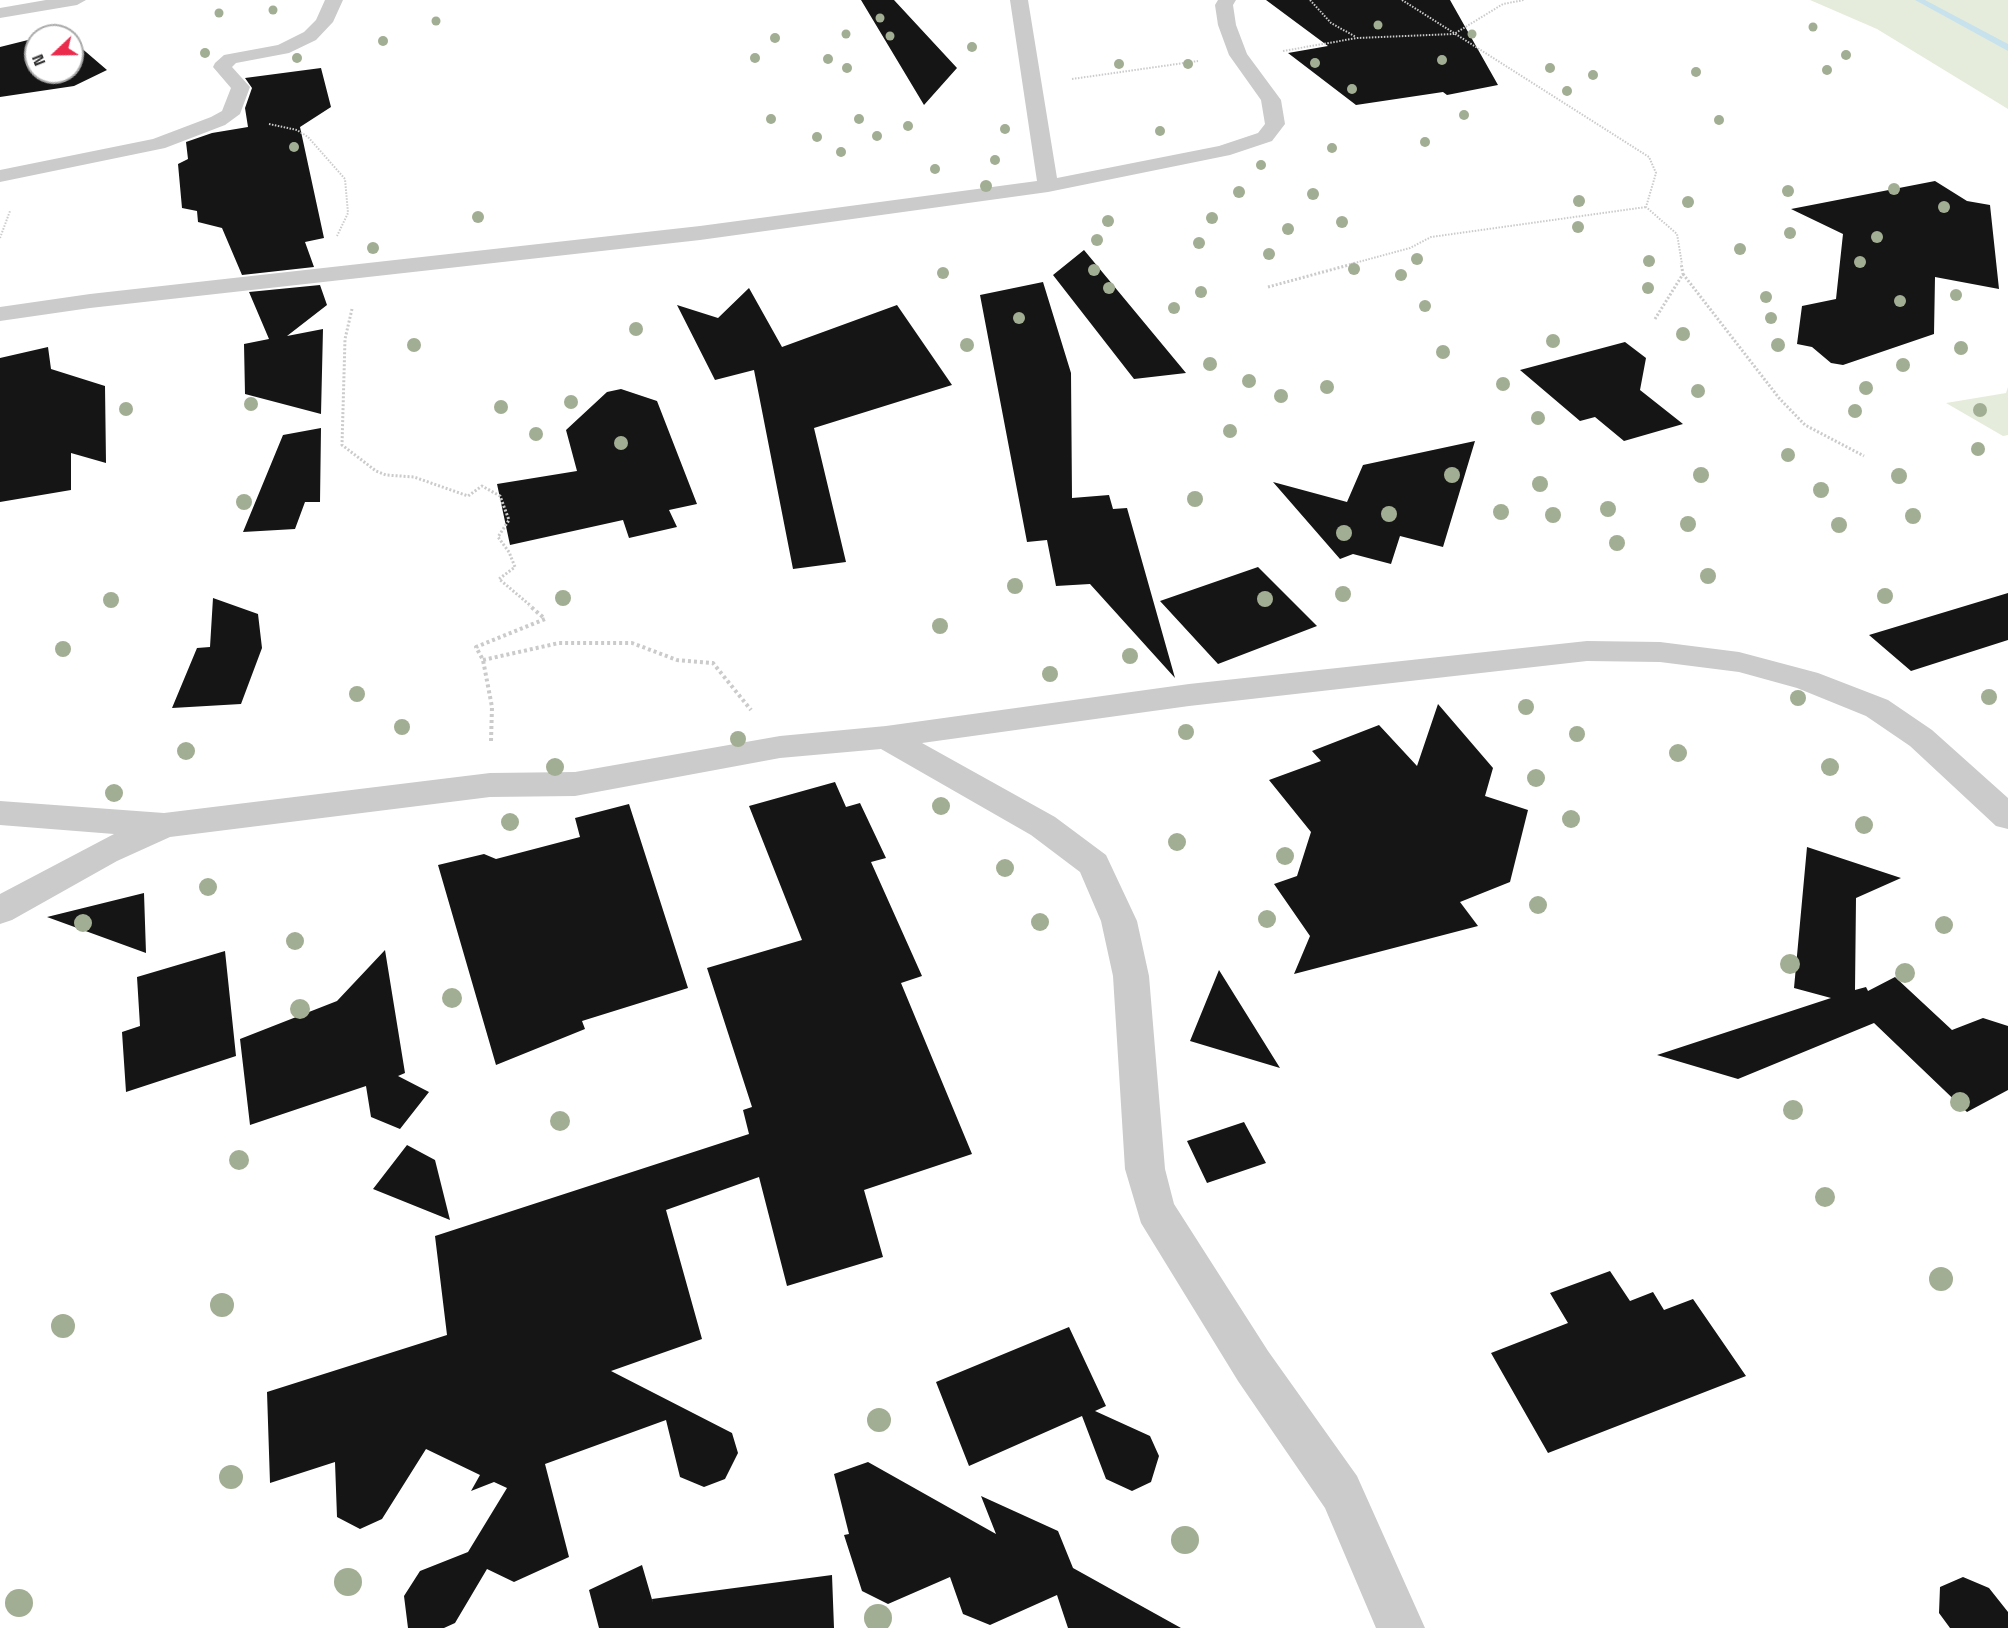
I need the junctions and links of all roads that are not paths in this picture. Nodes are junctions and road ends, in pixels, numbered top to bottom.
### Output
1 (77, 0) edge
2 (334, 0) edge
3 (1019, 0) edge
4 (1227, 0) edge
5 (0, 13) edge
6 (0, 176) edge
7 (1048, 186) junction
8 (0, 314) edge
9 (886, 737) junction
10 (0, 813) edge
11 (2008, 817) edge
12 (164, 825) junction
13 (0, 910) edge
14 (1401, 1628) edge

1 - 5 street
2 - 6 street
3 - 7 street
4 - 7 street
7 - 8 street
9 - 11 street
9 - 12 street
9 - 14 street
10 - 12 street
12 - 13 street

